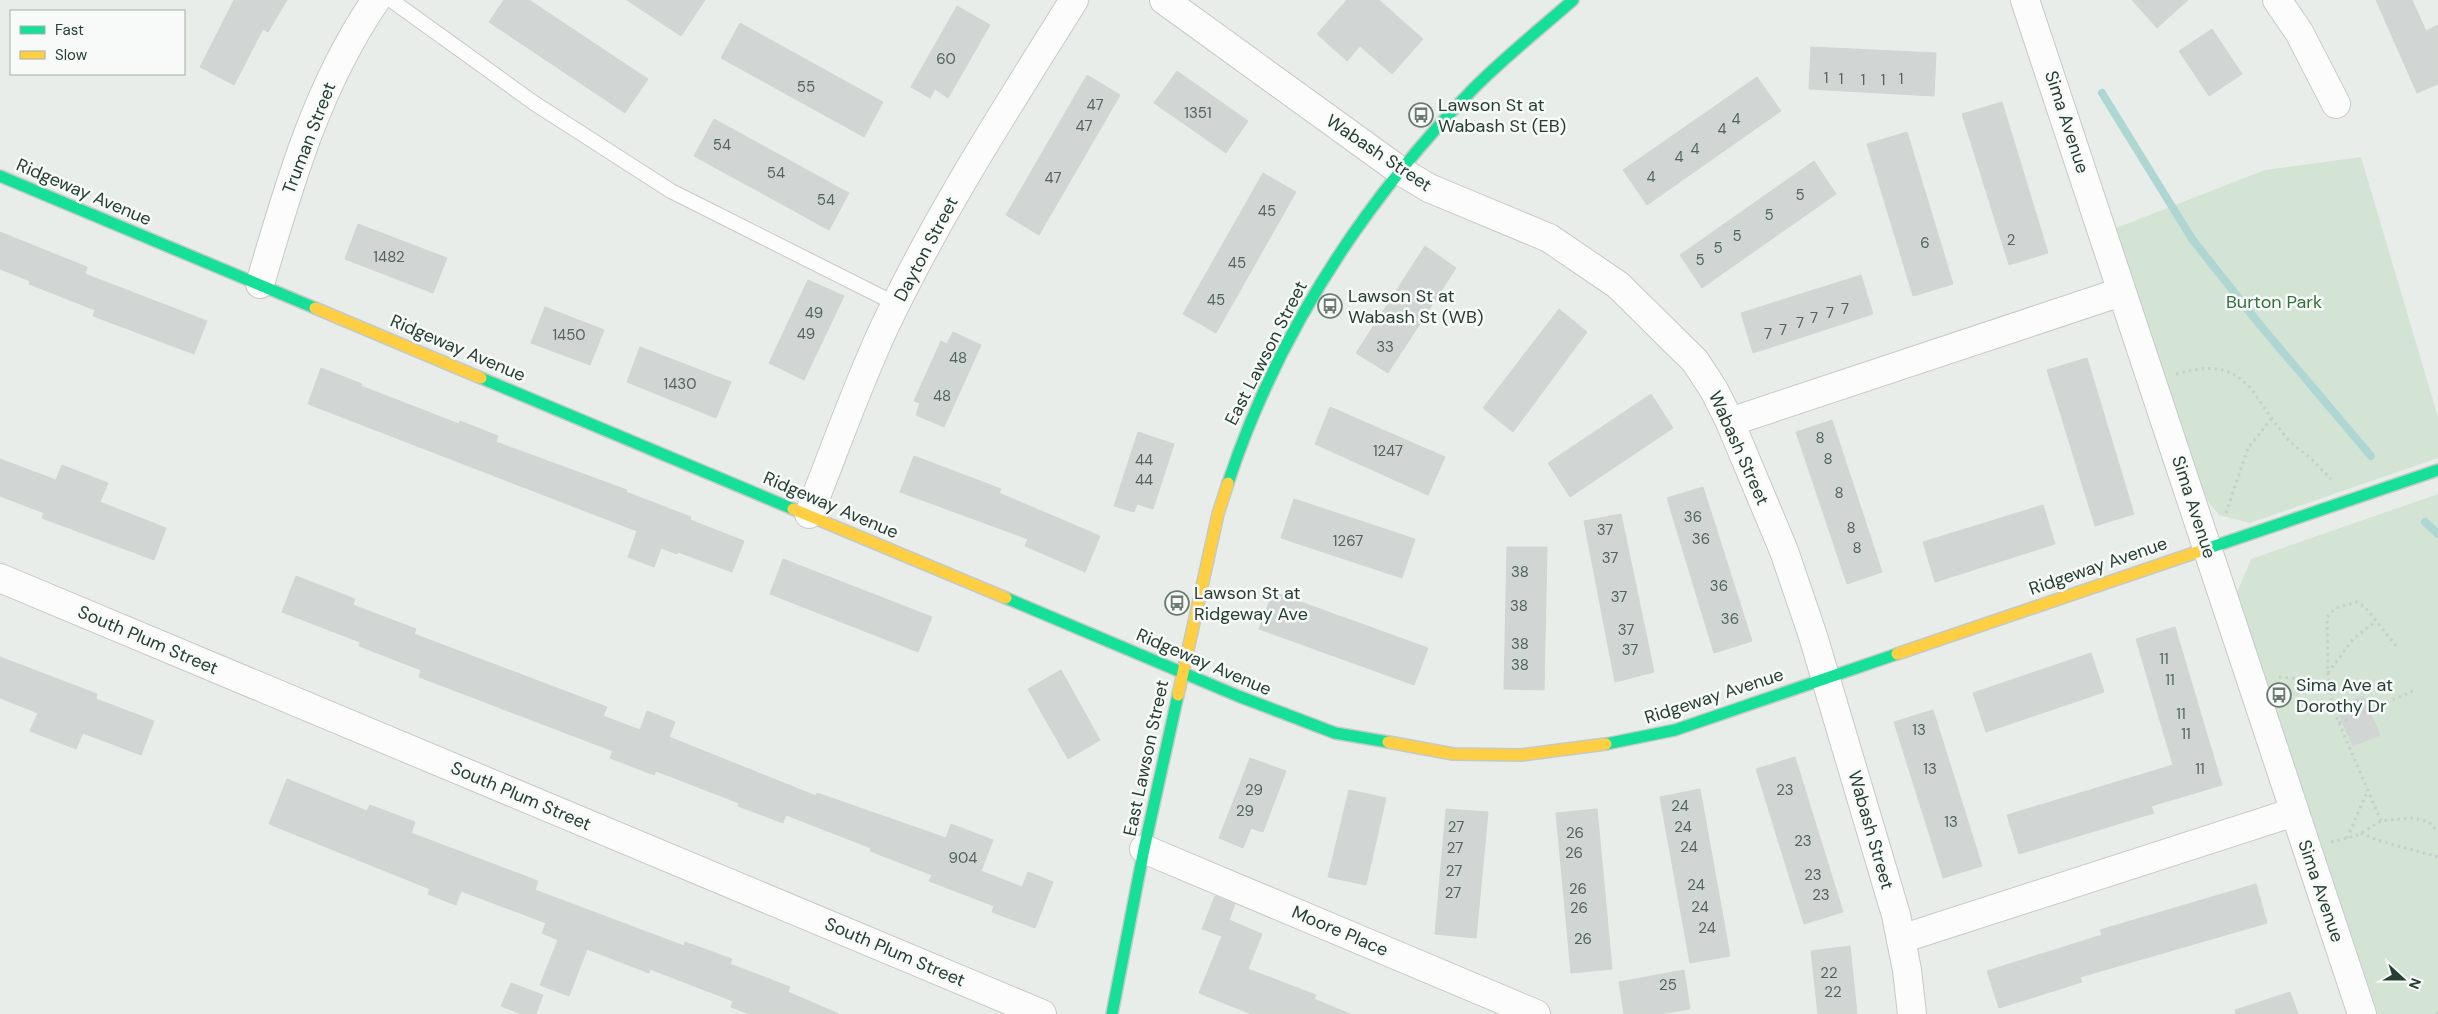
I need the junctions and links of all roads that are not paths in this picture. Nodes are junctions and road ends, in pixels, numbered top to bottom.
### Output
1 (376, 0) edge
2 (391, 0) edge
3 (1074, 0) edge
4 (1164, 0) edge
5 (1573, 0) edge
6 (2025, 0) edge
7 (2277, 0) edge
8 (2336, 104) dead end
9 (1399, 170) junction
10 (0, 176) edge
11 (260, 284) junction
12 (2121, 292) junction
13 (896, 304) junction
14 (1730, 422) junction
15 (2438, 470) edge
16 (809, 514) junction
17 (2207, 549) junction
18 (0, 578) edge
19 (1182, 672) junction
20 (1826, 678) junction
21 (2294, 812) junction
22 (1144, 848) junction
23 (1900, 939) junction
24 (1042, 1014) edge
25 (1112, 1014) edge
26 (1536, 1014) edge
27 (1912, 1014) edge
28 (2362, 1014) edge

1 - 11 street, Truman Street
2 - 13 lane
3 - 13 street, Dayton Street
4 - 9 street, Wabash Street
5 - 9 street, East Lawson Street
6 - 12 street, Sima Avenue
7 - 8 street
9 - 14 street, Wabash Street
9 - 19 street, East Lawson Street
10 - 11 street, Ridgeway Avenue
11 - 16 street, Ridgeway Avenue
12 - 14 street
12 - 17 street, Sima Avenue
13 - 16 street, Dayton Street
14 - 20 street, Wabash Street
15 - 17 street, Ridgeway Avenue
16 - 19 street, Ridgeway Avenue
17 - 20 street, Ridgeway Avenue
17 - 21 street, Sima Avenue
18 - 24 street, South Plum Street
19 - 20 street, Ridgeway Avenue
19 - 22 street, East Lawson Street
20 - 23 street, Wabash Street
21 - 23 street
21 - 28 street, Sima Avenue
22 - 25 street, East Lawson Street
22 - 26 street, Moore Place
23 - 27 street, Wabash Street

